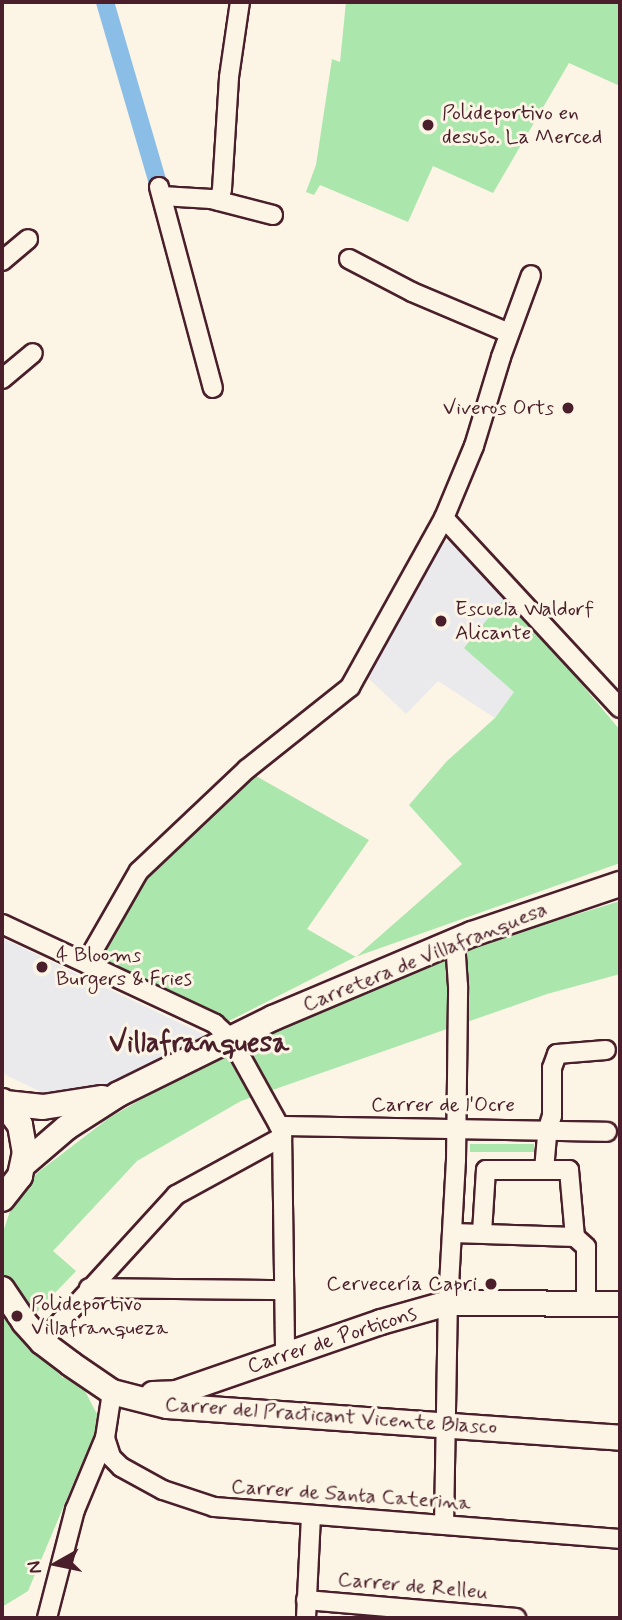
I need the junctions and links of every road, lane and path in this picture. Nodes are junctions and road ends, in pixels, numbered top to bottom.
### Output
1 (240, 2) edge
2 (219, 201) junction
3 (273, 215) dead end
4 (28, 239) dead end
5 (349, 259) dead end
6 (2, 261) edge
7 (531, 275) dead end
8 (509, 333) junction
9 (33, 353) dead end
10 (2, 379) edge
11 (213, 388) dead end
12 (444, 518) junction
13 (620, 708) edge
14 (620, 884) edge
15 (2, 924) edge
16 (455, 941) junction
17 (86, 963) junction
18 (231, 1039) junction
19 (606, 1050) dead end
20 (119, 1094) junction
21 (3, 1102) edge
22 (456, 1129) junction
23 (280, 1131) junction
24 (547, 1132) junction
25 (607, 1132) dead end
26 (23, 1165) junction
27 (544, 1170) junction
28 (2, 1199) edge
29 (453, 1233) junction
30 (482, 1233) junction
31 (575, 1237) junction
32 (89, 1288) junction
33 (2, 1289) edge
34 (284, 1290) junction
35 (448, 1303) junction
36 (586, 1303) junction
37 (620, 1304) edge
38 (42, 1342) junction
39 (285, 1355) junction
40 (210, 1380) junction
41 (121, 1394) junction
42 (214, 1408) junction
43 (447, 1424) junction
44 (106, 1438) junction
45 (620, 1438) edge
46 (121, 1467) junction
47 (88, 1481) junction
48 (311, 1516) junction
49 (444, 1525) junction
50 (620, 1539) edge
51 (306, 1609) edge
52 (47, 1618) edge
53 (516, 1618) edge

1 - 2 street
2 - 3 street
2 - 11 street
4 - 6 street
5 - 8 street
7 - 8 street
8 - 12 street
9 - 10 street
12 - 13 street
12 - 17 street
14 - 16 street, Carretera de Villafranquesa
15 - 17 street
16 - 18 street, Carretera de Villafranquesa
16 - 22 street
17 - 18 street
18 - 20 street, Carretera de Villafranquesa
18 - 23 street
19 - 24 street
20 - 21 street, Carretera de Villafranquesa
20 - 26 street, Carretera de Villafranquesa
21 - 26 street
22 - 23 street, Carrer de l'Ocre
22 - 24 street, Carrer de l'Ocre
22 - 29 street
23 - 32 street, Carrer de l'Ocre
23 - 34 street
24 - 25 street, Carrer de l'Ocre
24 - 27 street
26 - 28 street
27 - 30 street
27 - 31 street
29 - 30 street
29 - 35 street
30 - 31 street
31 - 36 street
32 - 34 street
32 - 38 street, Carrer de l'Ocre
33 - 38 street, Carrer del Practicant Vicente Blasco
34 - 39 street
35 - 36 street, Carrer de Porticons
35 - 39 street, Carrer de Porticons
35 - 43 street
36 - 37 street, Carrer de Porticons
38 - 41 street, Carrer del Practicant Vicente Blasco
39 - 40 street, Carrer de Porticons
40 - 41 street, Carrer de Porticons
40 - 42 street
41 - 42 street, Carrer del Practicant Vicente Blasco
41 - 44 street
42 - 43 street, Carrer del Practicant Vicente Blasco
43 - 45 street, Carrer del Practicant Vicente Blasco
43 - 49 street
44 - 46 street
44 - 47 street
46 - 47 street
46 - 48 street, Carrer de Santa Caterina
47 - 52 street
48 - 49 street, Carrer de Santa Caterina
48 - 51 street
49 - 50 street, Carrer de Santa Caterina
51 - 53 street, Carrer de Relleu

